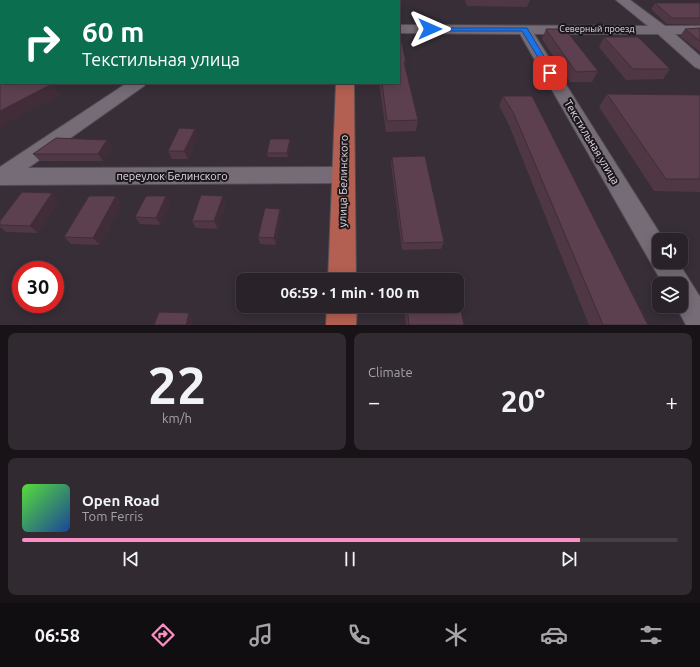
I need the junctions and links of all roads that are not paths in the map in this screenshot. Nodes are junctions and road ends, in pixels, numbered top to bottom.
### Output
1 (622, 0) edge
2 (400, 29) edge
3 (524, 29) junction
4 (662, 30) junction
5 (700, 30) edge
6 (700, 64) edge
7 (137, 84) edge
8 (345, 84) edge
9 (343, 175) junction
10 (0, 176) edge
11 (652, 242) edge
12 (342, 273) edge
13 (688, 302) edge
14 (342, 313) edge
15 (700, 322) edge
16 (341, 325) edge

1 - 4 street
2 - 3 street, Северный проезд
3 - 4 street, Северный проезд
3 - 11 street, Текстильная улица
4 - 5 street, Северный проезд
4 - 6 street
7 - 10 street
8 - 9 main road, улица Белинского
9 - 10 street, переулок Белинского
9 - 12 main road, улица Белинского
13 - 15 street
14 - 16 main road

